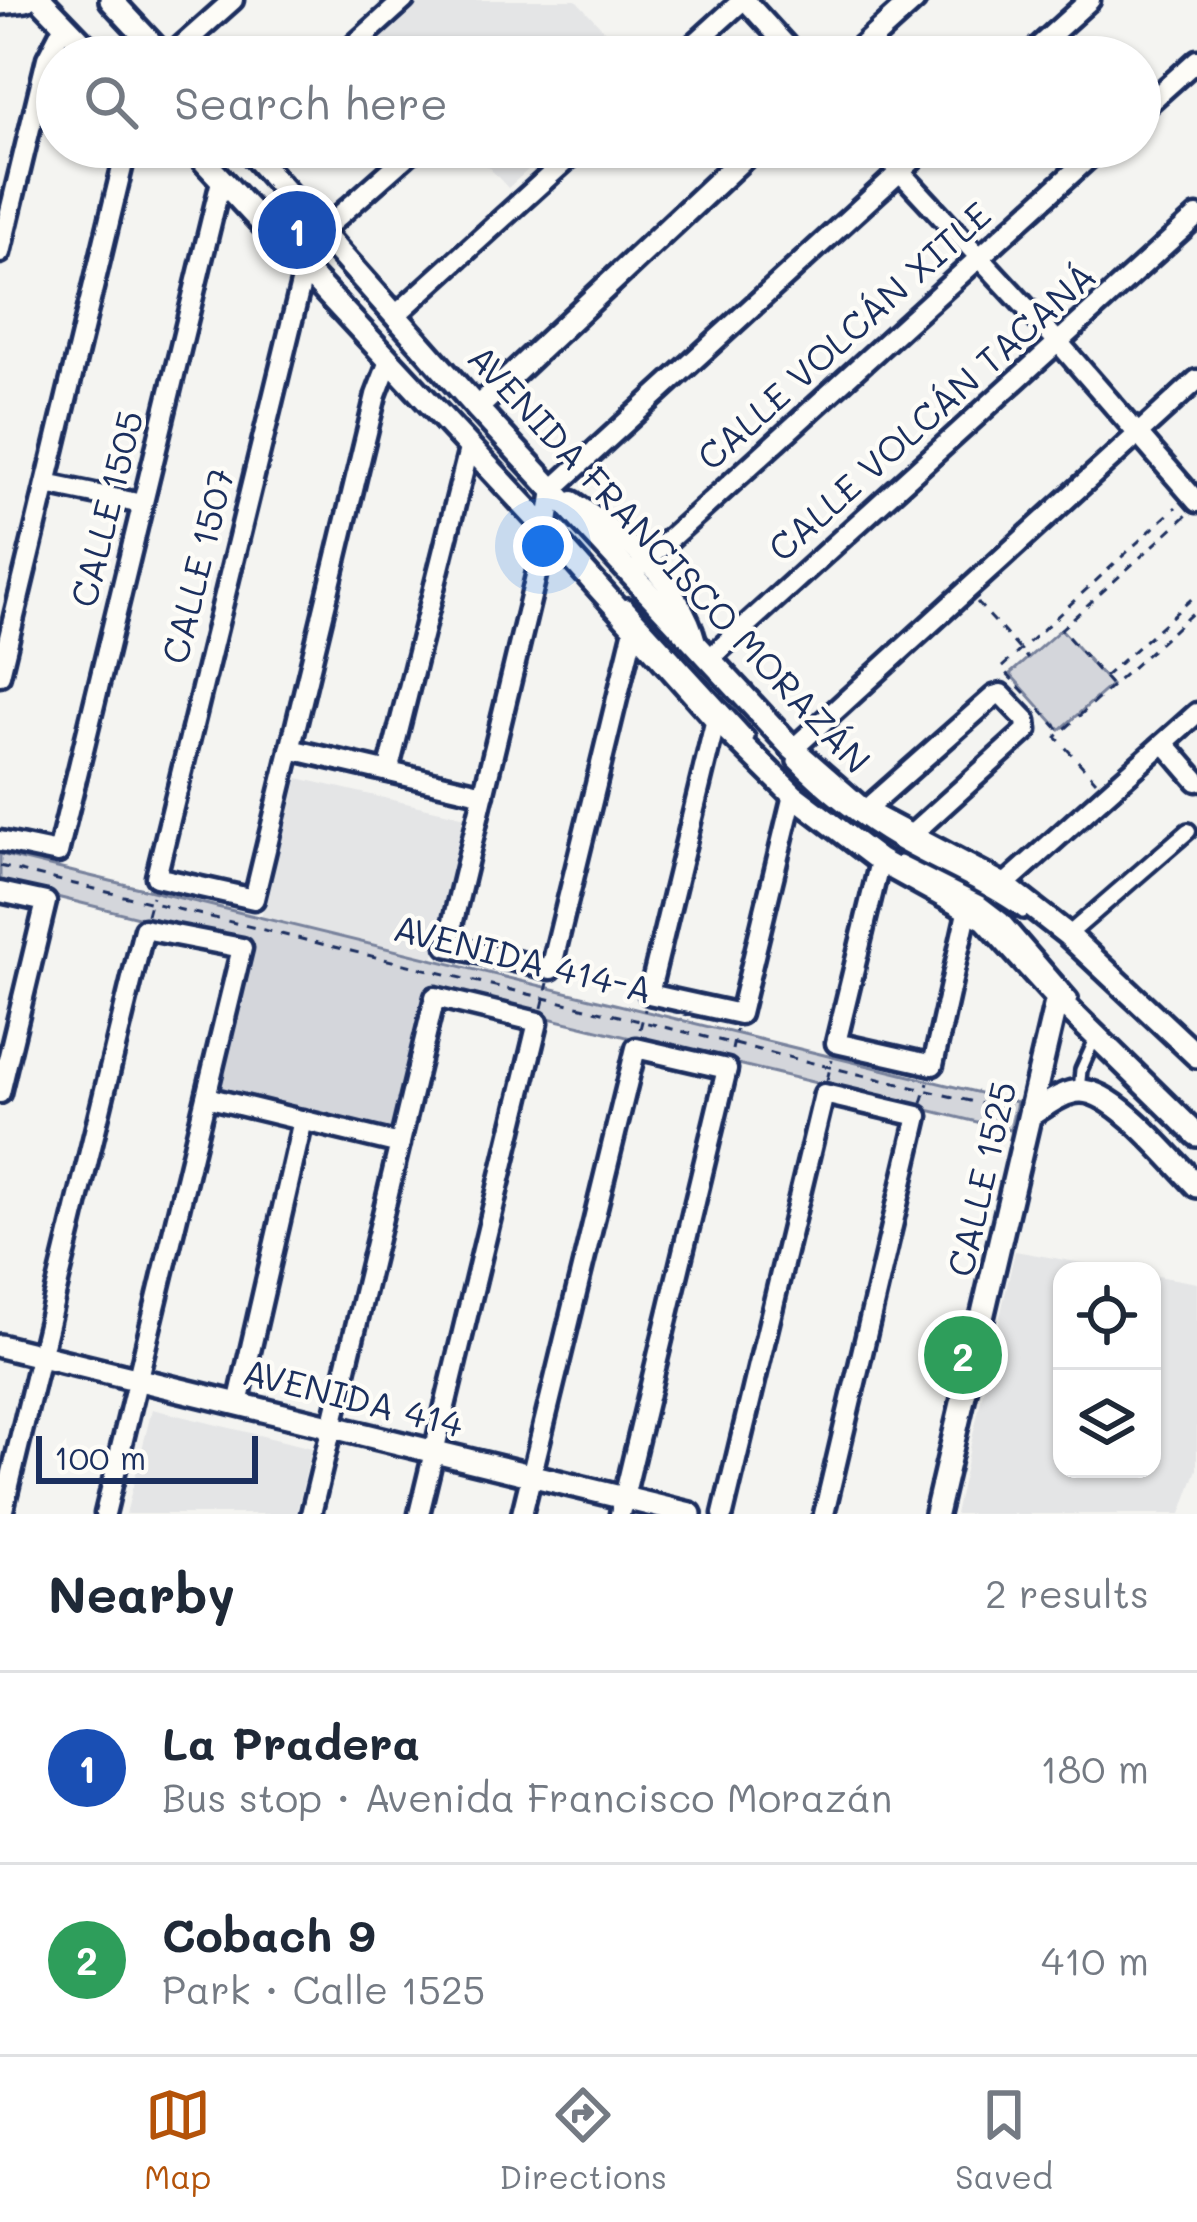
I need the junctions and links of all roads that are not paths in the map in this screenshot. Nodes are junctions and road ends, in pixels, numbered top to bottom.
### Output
1 (26, 0) edge
2 (41, 0) edge
3 (101, 0) edge
4 (111, 0) edge
5 (232, 0) edge
6 (404, 0) edge
7 (744, 0) edge
8 (914, 0) edge
9 (1090, 0) edge
10 (0, 2) edge
11 (64, 25) junction
12 (58, 36) edge
13 (75, 36) edge
14 (88, 36) edge
15 (133, 36) edge
16 (146, 36) edge
17 (191, 36) edge
18 (364, 36) edge
19 (704, 36) edge
20 (777, 36) edge
21 (874, 36) edge
22 (1050, 36) edge
23 (1197, 60) edge
24 (1161, 92) edge
25 (36, 104) edge
26 (122, 168) edge
27 (210, 168) edge
28 (222, 168) edge
29 (260, 168) edge
30 (262, 168) edge
31 (393, 168) edge
32 (558, 168) edge
33 (733, 168) edge
34 (895, 168) edge
35 (903, 168) edge
36 (1077, 168) edge
37 (899, 172) junction
38 (221, 181) junction
39 (1197, 216) edge
40 (322, 231) junction
41 (0, 253) edge
42 (980, 256) junction
43 (304, 271) junction
44 (396, 315) junction
45 (1059, 343) junction
46 (389, 361) junction
47 (1197, 380) edge
48 (477, 408) junction
49 (1139, 433) junction
50 (470, 449) junction
51 (46, 484) junction
52 (1195, 500) edge
53 (142, 504) junction
54 (550, 509) junction
55 (639, 567) junction
56 (634, 629) junction
57 (703, 650) junction
58 (0, 675) edge
59 (1197, 713) edge
60 (716, 719) junction
61 (1164, 743) junction
62 (290, 749) junction
63 (793, 749) junction
64 (388, 772) junction
65 (1197, 781) edge
66 (484, 794) junction
67 (793, 795) junction
68 (864, 811) junction
69 (1188, 831) dead end
70 (909, 837) junction
71 (0, 841) edge
72 (880, 861) junction
73 (1004, 885) junction
74 (0, 892) edge
75 (968, 908) junction
76 (1068, 935) junction
77 (1057, 998) junction
78 (1096, 1037) junction
79 (1197, 1056) edge
80 (1117, 1058) junction
81 (1197, 1068) edge
82 (1079, 1091) junction
83 (0, 1093) edge
84 (206, 1097) junction
85 (1030, 1115) junction
86 (303, 1120) junction
87 (1133, 1120) junction
88 (1197, 1123) edge
89 (1197, 1135) edge
90 (400, 1144) junction
91 (1197, 1186) edge
92 (0, 1346) edge
93 (40, 1356) junction
94 (137, 1380) junction
95 (238, 1404) junction
96 (332, 1427) junction
97 (434, 1452) junction
98 (531, 1475) junction
99 (622, 1506) edge
100 (2, 1514) edge
101 (105, 1514) edge
102 (311, 1514) edge
103 (419, 1514) edge
104 (522, 1514) edge
105 (690, 1514) edge
106 (723, 1514) edge
107 (824, 1514) edge
108 (935, 1514) edge

1 - 10 street
2 - 11 street
2 - 14 lane
3 - 15 lane
4 - 16 street
5 - 17 street
6 - 18 street
7 - 19 street
7 - 20 street
8 - 21 street
9 - 22 street
11 - 12 street
11 - 13 street
23 - 24 street
25 - 41 street
26 - 51 street
27 - 38 street, AVENIDA FRANCISCO MORAZÁN
28 - 54 lane
29 - 54 lane
30 - 40 street, AVENIDA FRANCISCO MORAZÁN
31 - 40 street
32 - 44 street
33 - 48 street
34 - 37 street
35 - 37 street
36 - 42 street, CALLE VOLCÁN XITLE
37 - 42 street
37 - 54 street
38 - 43 street, AVENIDA FRANCISCO MORAZÁN
38 - 53 street, CALLE 1505
39 - 45 street, CALLE VOLCÁN TACANÁ
40 - 44 street, AVENIDA FRANCISCO MORAZÁN
42 - 45 street
42 - 55 street, CALLE VOLCÁN XITLE
43 - 46 street, AVENIDA FRANCISCO MORAZÁN
43 - 62 street, CALLE 1507
44 - 48 street, AVENIDA FRANCISCO MORAZÁN
45 - 49 street
45 - 57 street, CALLE VOLCÁN TACANÁ
46 - 50 street, AVENIDA FRANCISCO MORAZÁN
46 - 62 street
47 - 49 street
48 - 54 street, AVENIDA FRANCISCO MORAZÁN
49 - 52 street
49 - 63 street
50 - 54 street, AVENIDA FRANCISCO MORAZÁN
50 - 64 street
51 - 53 street
51 - 58 street
53 - 71 street, CALLE 1505
54 - 55 street, AVENIDA FRANCISCO MORAZÁN
54 - 56 street, AVENIDA FRANCISCO MORAZÁN
54 - 66 street
54 - 81 lane
54 - 88 lane
55 - 57 street, AVENIDA FRANCISCO MORAZÁN
56 - 60 street, AVENIDA FRANCISCO MORAZÁN
56 - 66 street, AVENIDA 414-A
57 - 63 street, AVENIDA FRANCISCO MORAZÁN
59 - 61 street
60 - 67 street, AVENIDA FRANCISCO MORAZÁN
60 - 67 street, AVENIDA 414-A
61 - 65 street
61 - 73 street
62 - 64 street
63 - 68 street, AVENIDA FRANCISCO MORAZÁN
64 - 66 street
67 - 72 street, AVENIDA FRANCISCO MORAZÁN
68 - 70 street, AVENIDA FRANCISCO MORAZÁN
68 - 70 street
69 - 76 street
70 - 73 street, AVENIDA FRANCISCO MORAZÁN
72 - 75 street, AVENIDA FRANCISCO MORAZÁN
72 - 75 street
73 - 76 street, AVENIDA FRANCISCO MORAZÁN
74 - 83 street
75 - 77 street, AVENIDA FRANCISCO MORAZÁN
76 - 79 street, AVENIDA FRANCISCO MORAZÁN
77 - 78 street, AVENIDA FRANCISCO MORAZÁN
77 - 85 street, CALLE 1525
78 - 80 street, AVENIDA FRANCISCO MORAZÁN
78 - 82 lane
80 - 87 street
80 - 89 street, AVENIDA FRANCISCO MORAZÁN
82 - 85 street
82 - 87 street
84 - 86 street
84 - 93 street
84 - 94 street
85 - 108 street, CALLE 1525
86 - 90 street
86 - 95 street
87 - 91 street
90 - 96 street
90 - 97 street, AVENIDA 414-A
92 - 93 street, AVENIDA 414
93 - 94 street, AVENIDA 414
93 - 100 street
94 - 95 street, AVENIDA 414
94 - 101 street
95 - 96 street, AVENIDA 414
96 - 97 street, AVENIDA 414
96 - 102 street
97 - 98 street, AVENIDA 414
97 - 103 street
98 - 99 street, AVENIDA 414
98 - 99 street, AVENIDA 414-A
98 - 104 street
99 - 105 street, AVENIDA 414
106 - 107 street

